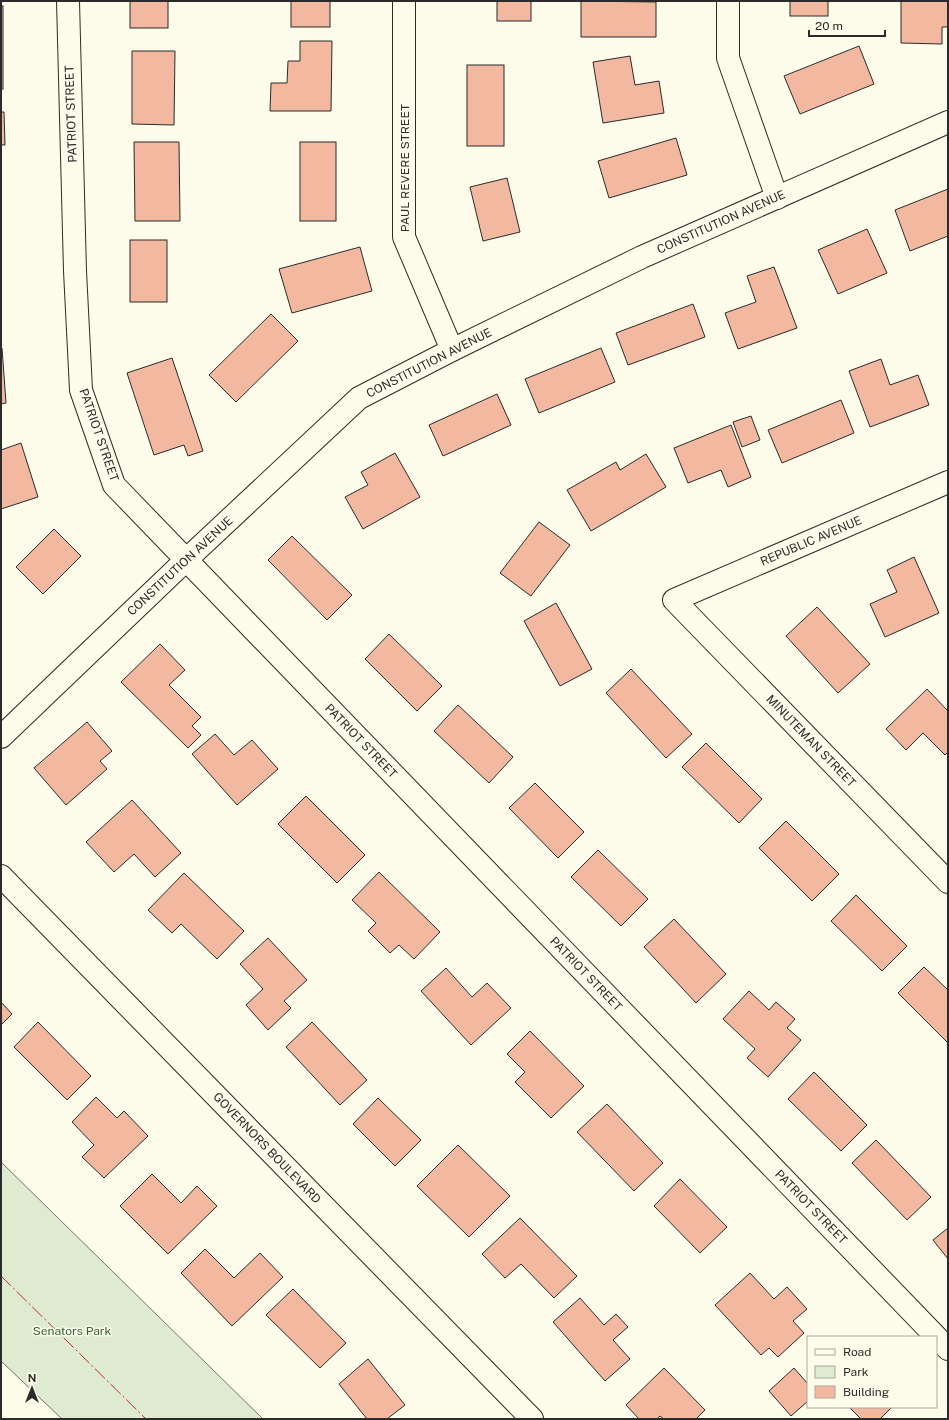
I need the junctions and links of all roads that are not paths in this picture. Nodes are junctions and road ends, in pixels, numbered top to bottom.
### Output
1 (68, 1) edge
2 (404, 1) edge
3 (728, 1) edge
4 (948, 122) edge
5 (776, 198) junction
6 (452, 350) junction
7 (948, 482) edge
8 (186, 560) junction
9 (674, 600) joint
10 (1, 737) edge
11 (1, 876) edge
12 (948, 882) edge
13 (935, 1336) edge
14 (937, 1338) edge
15 (948, 1349) edge
16 (532, 1419) edge

1 - 8 street, PATRIOT STREET
2 - 6 street, PAUL REVERE STREET
3 - 5 street
4 - 5 street, CONSTITUTION AVENUE
5 - 6 street, CONSTITUTION AVENUE
6 - 8 street, CONSTITUTION AVENUE
7 - 9 street, REPUBLIC AVENUE
8 - 10 street, CONSTITUTION AVENUE
8 - 13 street, PATRIOT STREET
9 - 12 street, MINUTEMAN STREET
11 - 16 street, GOVERNORS BOULEVARD
14 - 15 street, PATRIOT STREET

